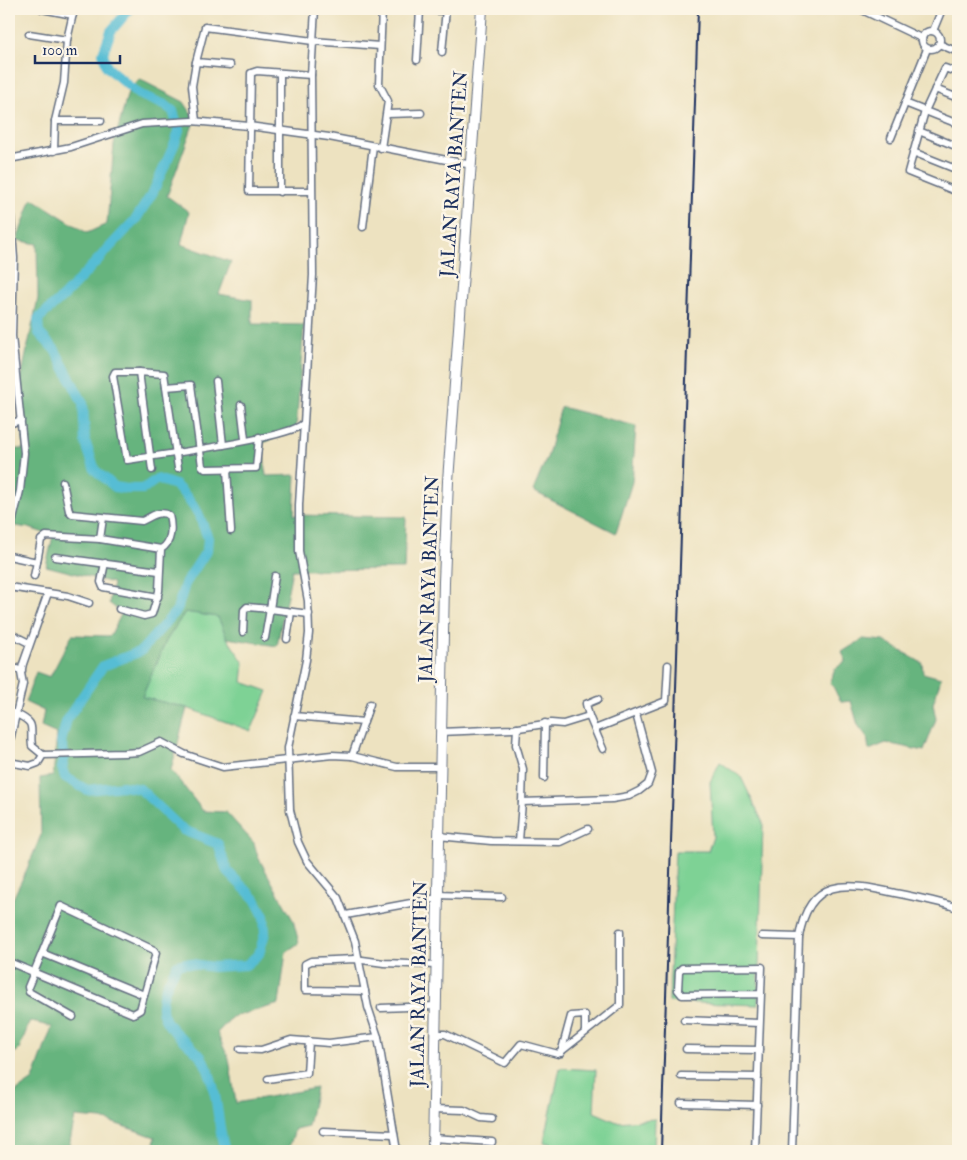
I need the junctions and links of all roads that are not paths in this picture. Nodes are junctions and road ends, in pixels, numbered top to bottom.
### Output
1 (42, 9) edge
2 (315, 9) edge
3 (382, 9) edge
4 (396, 9) edge
5 (482, 9) edge
6 (860, 9) edge
7 (942, 9) edge
8 (420, 10) junction
9 (446, 10) edge
10 (73, 12) edge
11 (933, 31) junction
12 (29, 34) dead end
13 (922, 38) junction
14 (67, 40) junction
15 (313, 42) junction
16 (939, 44) junction
17 (380, 46) junction
18 (927, 49) junction
19 (442, 52) dead end
20 (958, 52) edge
21 (416, 60) dead end
22 (196, 62) junction
23 (230, 65) dead end
24 (958, 73) edge
25 (280, 74) junction
26 (310, 75) junction
27 (936, 89) junction
28 (958, 98) edge
29 (905, 103) junction
30 (925, 111) junction
31 (421, 113) dead end
32 (386, 114) junction
33 (101, 120) dead end
34 (55, 121) junction
35 (194, 121) junction
36 (958, 124) edge
37 (249, 126) junction
38 (919, 130) junction
39 (280, 131) junction
40 (310, 134) junction
41 (891, 138) dead end
42 (373, 146) junction
43 (958, 146) edge
44 (381, 148) junction
45 (54, 151) junction
46 (913, 152) junction
47 (9, 159) edge
48 (472, 165) junction
49 (958, 170) edge
50 (311, 191) junction
51 (280, 192) junction
52 (958, 192) edge
53 (9, 194) edge
54 (10, 217) edge
55 (363, 227) dead end
56 (11, 242) edge
57 (12, 282) edge
58 (139, 372) junction
59 (216, 381) dead end
60 (166, 387) junction
61 (241, 405) dead end
62 (21, 420) junction
63 (9, 424) edge
64 (303, 424) junction
65 (259, 437) junction
66 (245, 439) junction
67 (223, 445) junction
68 (200, 447) junction
69 (176, 452) junction
70 (151, 456) junction
71 (178, 468) dead end
72 (152, 470) dead end
73 (227, 470) junction
74 (63, 482) dead end
75 (103, 518) junction
76 (231, 531) dead end
77 (9, 536) edge
78 (100, 539) junction
79 (161, 549) junction
80 (9, 556) edge
81 (55, 557) dead end
82 (37, 562) junction
83 (105, 563) junction
84 (159, 571) junction
85 (34, 576) dead end
86 (275, 576) dead end
87 (9, 588) edge
88 (48, 593) junction
89 (158, 596) junction
90 (89, 603) dead end
91 (270, 609) junction
92 (119, 610) dead end
93 (291, 612) junction
94 (309, 614) junction
95 (243, 632) dead end
96 (9, 633) edge
97 (265, 638) dead end
98 (287, 639) dead end
99 (29, 643) junction
100 (668, 665) dead end
101 (9, 666) edge
102 (22, 671) junction
103 (598, 699) dead end
104 (370, 704) dead end
105 (12, 713) edge
106 (636, 714) junction
107 (294, 716) junction
108 (589, 716) junction
109 (364, 722) junction
110 (544, 723) junction
111 (517, 728) junction
112 (595, 729) junction
113 (440, 732) junction
114 (9, 745) edge
115 (603, 749) dead end
116 (45, 755) junction
117 (352, 756) junction
118 (289, 761) junction
119 (9, 762) edge
120 (439, 767) junction
121 (544, 778) dead end
122 (522, 802) junction
123 (588, 829) dead end
124 (438, 836) junction
125 (519, 841) junction
126 (437, 896) junction
127 (502, 897) dead end
128 (958, 908) edge
129 (346, 916) junction
130 (620, 932) dead end
131 (762, 936) dead end
132 (799, 937) junction
133 (42, 953) junction
134 (360, 960) junction
135 (9, 962) edge
136 (436, 965) junction
137 (34, 972) junction
138 (365, 991) junction
139 (761, 994) junction
140 (144, 995) junction
141 (435, 1006) junction
142 (381, 1008) dead end
143 (72, 1017) dead end
144 (684, 1020) dead end
145 (759, 1022) junction
146 (585, 1030) junction
147 (434, 1034) junction
148 (378, 1037) junction
149 (309, 1041) junction
150 (240, 1049) dead end
151 (686, 1049) dead end
152 (758, 1050) junction
153 (561, 1053) junction
154 (681, 1076) dead end
155 (758, 1077) junction
156 (268, 1079) dead end
157 (681, 1103) dead end
158 (757, 1105) junction
159 (433, 1109) junction
160 (492, 1119) dead end
161 (324, 1131) dead end
162 (394, 1134) junction
163 (433, 1138) junction
164 (492, 1142) dead end
165 (397, 1151) edge
166 (433, 1151) edge
167 (755, 1151) edge
168 (792, 1151) edge

1 - 10 street
2 - 15 street
3 - 17 street
4 - 8 street
5 - 48 main road, JALAN RAYA BANTEN
6 - 13 street
7 - 11 street
8 - 9 street
8 - 21 street
9 - 19 street
10 - 14 street
11 - 13 street
11 - 16 street
12 - 14 street
13 - 18 street
14 - 34 street
15 - 17 street
15 - 22 street
15 - 26 street
16 - 18 street
16 - 20 street
17 - 32 street
18 - 29 street
22 - 23 street
22 - 35 street
24 - 27 street
25 - 26 street
25 - 37 street
25 - 39 street
26 - 40 street
27 - 28 street
27 - 30 street
29 - 30 street
29 - 41 street
30 - 36 street
30 - 38 street
31 - 32 street
32 - 44 street
33 - 34 street
34 - 45 street
35 - 37 street
35 - 45 street
37 - 39 street
37 - 51 street
38 - 43 street
38 - 46 street
39 - 40 street
39 - 51 street
40 - 42 street
40 - 50 street
42 - 44 street
42 - 55 street
44 - 48 street
45 - 47 street
46 - 49 street
46 - 52 street
48 - 113 main road, JALAN RAYA BANTEN
50 - 51 street
50 - 64 street
53 - 54 street
54 - 56 street
56 - 57 street
57 - 62 street
58 - 60 street
58 - 70 street
58 - 70 street
59 - 67 street
60 - 68 street
60 - 69 street
61 - 66 street
62 - 63 street
62 - 77 street
64 - 65 street
64 - 94 street
65 - 66 street
65 - 73 street
66 - 67 street
67 - 68 street
68 - 69 street
68 - 73 street
69 - 70 street
69 - 71 street
70 - 72 street
73 - 76 street
74 - 75 street
75 - 78 street
75 - 79 street
78 - 79 street
78 - 82 street
79 - 84 street
80 - 82 street
81 - 83 street
82 - 85 street
83 - 84 street
83 - 89 street
84 - 89 street
86 - 91 street
87 - 88 street
88 - 90 street
88 - 99 street
89 - 92 street
91 - 93 street
91 - 95 street
91 - 97 street
93 - 94 street
93 - 98 street
94 - 107 street
96 - 99 street
99 - 102 street
100 - 106 street
101 - 102 street
102 - 105 street
103 - 108 street
104 - 109 street
105 - 114 street
105 - 116 street
106 - 112 street
106 - 122 street
107 - 109 street
107 - 118 street
108 - 110 street
108 - 112 street
109 - 117 street
110 - 111 street
110 - 121 street
111 - 113 street
111 - 122 street
112 - 115 street
113 - 120 main road, JALAN RAYA BANTEN
116 - 118 street
116 - 119 street
117 - 118 street
117 - 120 street
118 - 129 street
120 - 124 main road, JALAN RAYA BANTEN
122 - 125 street
123 - 125 street
124 - 125 street
124 - 126 main road, JALAN RAYA BANTEN
126 - 127 street
126 - 129 street
126 - 136 main road, JALAN RAYA BANTEN
128 - 132 street
129 - 134 street
130 - 146 street
131 - 132 street
132 - 168 street
133 - 137 street
133 - 140 street
133 - 140 street
134 - 136 street
134 - 138 street
134 - 138 street
135 - 137 street
136 - 141 main road, JALAN RAYA BANTEN
137 - 140 street
137 - 143 street
138 - 148 street
139 - 139 street
139 - 145 street
141 - 142 street
141 - 147 main road, JALAN RAYA BANTEN
144 - 145 street
145 - 152 street
146 - 153 street
146 - 153 street
147 - 153 street
147 - 159 main road, JALAN RAYA BANTEN
148 - 149 street
148 - 162 street
149 - 150 street
149 - 156 street
151 - 152 street
152 - 155 street
154 - 155 street
155 - 158 street
157 - 158 street
158 - 167 street
159 - 160 street
159 - 163 main road, JALAN RAYA BANTEN
161 - 162 street
162 - 165 street
163 - 164 street
163 - 166 main road, JALAN RAYA BANTEN

